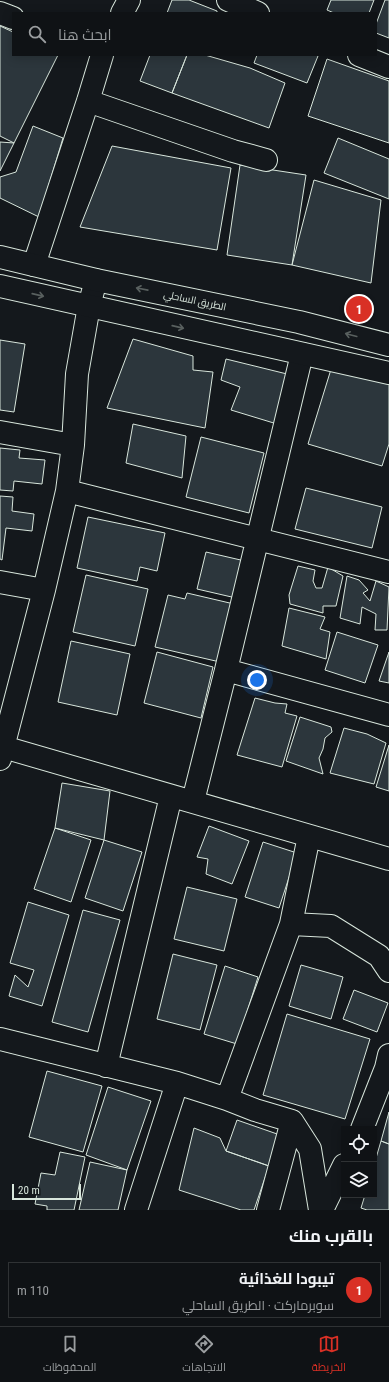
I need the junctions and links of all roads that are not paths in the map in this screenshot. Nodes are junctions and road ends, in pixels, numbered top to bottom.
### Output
1 (129, 0) edge
2 (228, 0) edge
3 (123, 12) edge
4 (256, 12) edge
5 (0, 13) edge
6 (12, 18) edge
7 (102, 56) edge
8 (362, 56) edge
9 (389, 67) edge
10 (88, 101) junction
11 (266, 160) dead end
12 (0, 257) edge
13 (34, 265) junction
14 (96, 280) junction
15 (0, 286) edge
16 (88, 306) junction
17 (389, 345) edge
18 (302, 354) junction
19 (389, 373) edge
20 (0, 432) edge
21 (73, 445) junction
22 (67, 491) junction
23 (257, 539) junction
24 (389, 572) edge
25 (0, 582) edge
26 (44, 590) junction
27 (226, 670) junction
28 (389, 715) edge
29 (1, 751) edge
30 (171, 796) junction
31 (193, 801) junction
32 (309, 836) junction
33 (389, 859) edge
34 (292, 924) junction
35 (389, 971) edge
36 (0, 1039) edge
37 (389, 1055) edge
38 (106, 1066) junction
39 (177, 1083) junction
40 (227, 1099) junction
41 (292, 1121) junction
42 (363, 1126) edge
43 (341, 1171) edge
44 (136, 1210) edge
45 (268, 1210) edge
46 (321, 1210) edge

1 - 3 main road
2 - 4 main road
5 - 6 main road
7 - 10 main road
8 - 9 main road
10 - 11 main road
10 - 13 main road
12 - 13 main road, الطريق الساحلي
13 - 14 main road, الطريق الساحلي
14 - 16 main road
17 -> 14 main road, الطريق الساحلي
15 -> 16 main road
16 -> 18 main road
16 - 21 main road
18 - 19 main road
18 - 23 main road
20 - 21 main road
21 - 22 main road
22 - 23 main road
22 - 26 main road
23 - 24 main road
23 - 27 main road
25 - 26 main road
26 - 29 main road
27 - 28 main road
27 - 31 main road
29 - 30 main road
30 - 31 main road
30 - 38 main road
31 - 32 main road
32 - 33 main road
32 - 34 main road
34 - 35 main road
34 - 40 main road
36 - 38 main road
37 - 42 main road
38 - 39 main road
39 - 40 main road
39 - 44 main road
40 - 41 main road
41 - 45 main road
41 - 46 main road
43 - 46 main road

